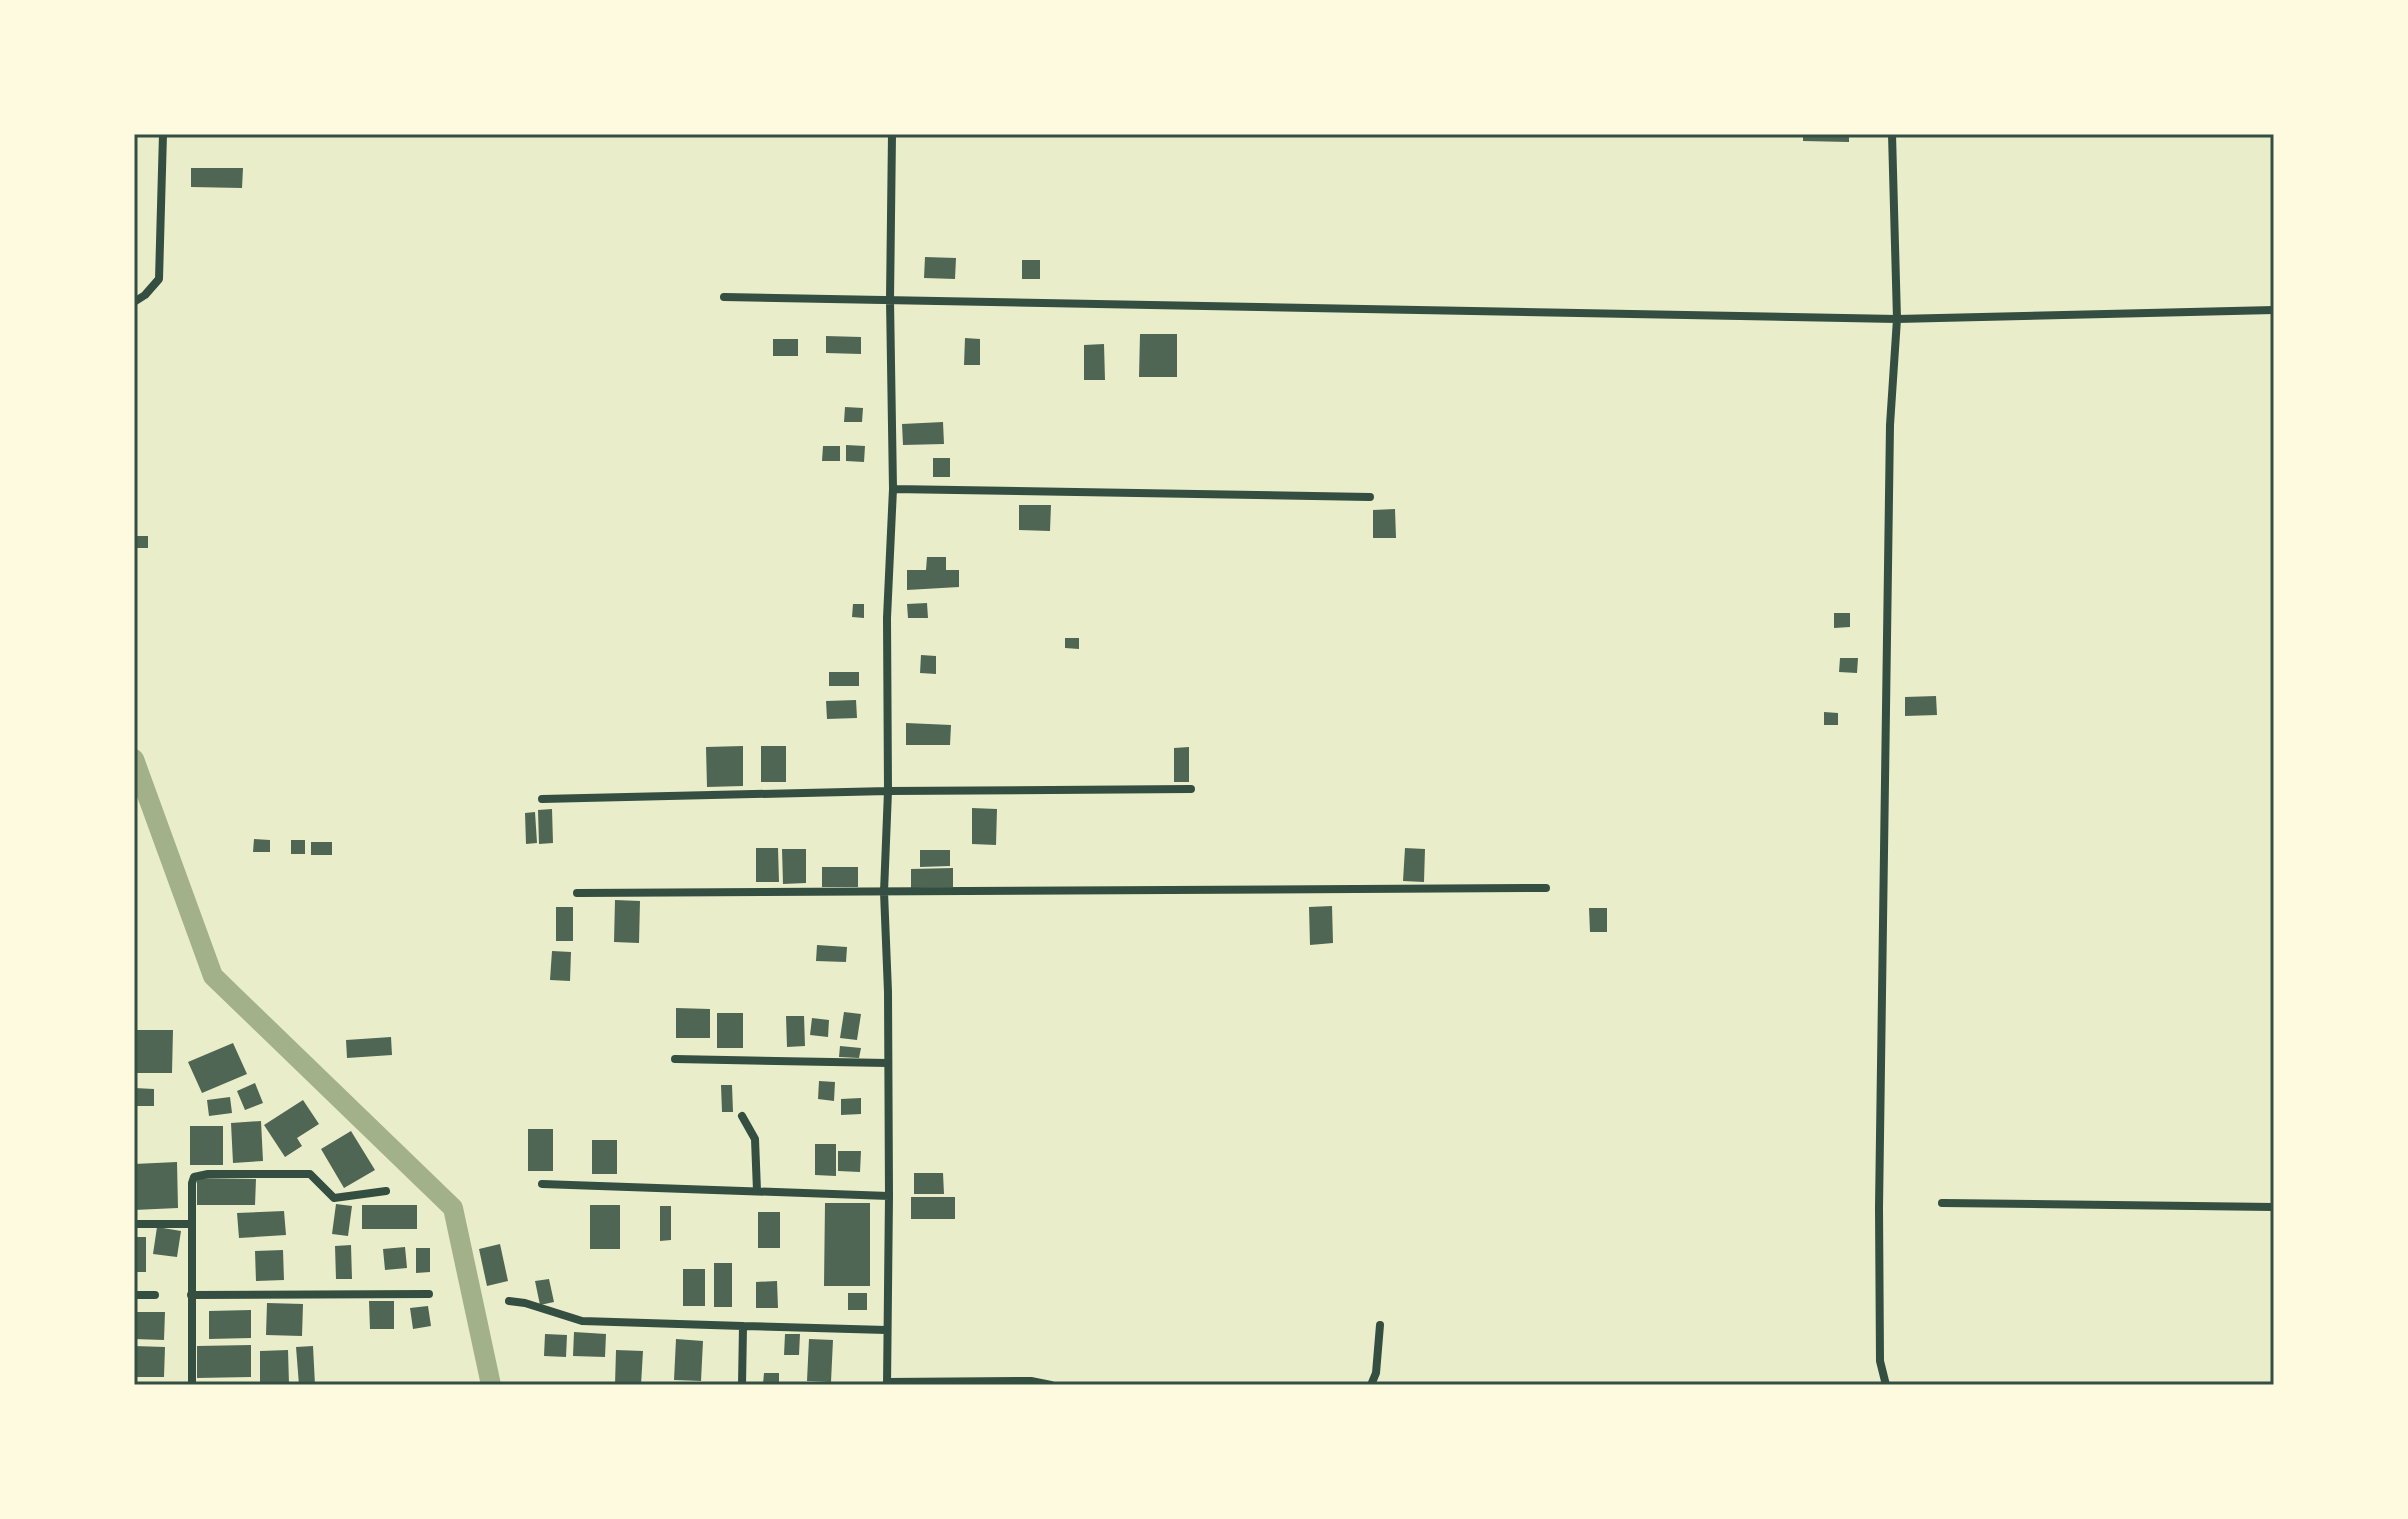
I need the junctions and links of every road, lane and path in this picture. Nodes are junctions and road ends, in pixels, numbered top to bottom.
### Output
1 (163, 134) edge
2 (892, 134) edge
3 (1892, 134) edge
4 (724, 297) dead end
5 (890, 300) junction
6 (134, 302) edge
7 (2274, 310) edge
8 (1897, 319) junction
9 (893, 489) junction
10 (1370, 497) dead end
11 (1191, 789) dead end
12 (888, 791) junction
13 (542, 799) dead end
14 (1546, 888) dead end
15 (884, 892) junction
16 (577, 893) dead end
17 (675, 1059) dead end
18 (887, 1063) junction
19 (742, 1116) dead end
20 (542, 1184) dead end
21 (386, 1191) dead end
22 (757, 1191) junction
23 (889, 1196) junction
24 (1942, 1203) dead end
25 (2274, 1207) edge
26 (134, 1224) edge
27 (192, 1224) junction
28 (429, 1294) dead end
29 (134, 1295) edge
30 (155, 1295) dead end
31 (191, 1295) junction
32 (509, 1301) dead end
33 (1380, 1325) dead end
34 (743, 1326) junction
35 (886, 1330) junction
36 (887, 1384) edge
37 (192, 1385) edge
38 (742, 1385) edge
39 (1050, 1385) edge
40 (1059, 1385) edge
41 (1371, 1385) edge
42 (1886, 1385) edge

1 - 6 street
2 - 5 street
3 - 8 street
4 - 5 street
5 - 8 street
5 - 9 street
7 - 8 street
8 - 42 street
9 - 10 street
9 - 12 street
11 - 12 street
12 - 13 street
12 - 15 street
14 - 15 street
15 - 16 street
15 - 18 street
17 - 18 street
18 - 23 street
19 - 22 street
20 - 22 street
21 - 27 street
22 - 23 street
23 - 35 street
24 - 25 street
26 - 27 street
27 - 31 street
28 - 31 street
29 - 30 street
31 - 37 street
32 - 34 street
33 - 41 street
34 - 35 street
34 - 38 street
35 - 36 street
36 - 39 street
39 - 40 street

